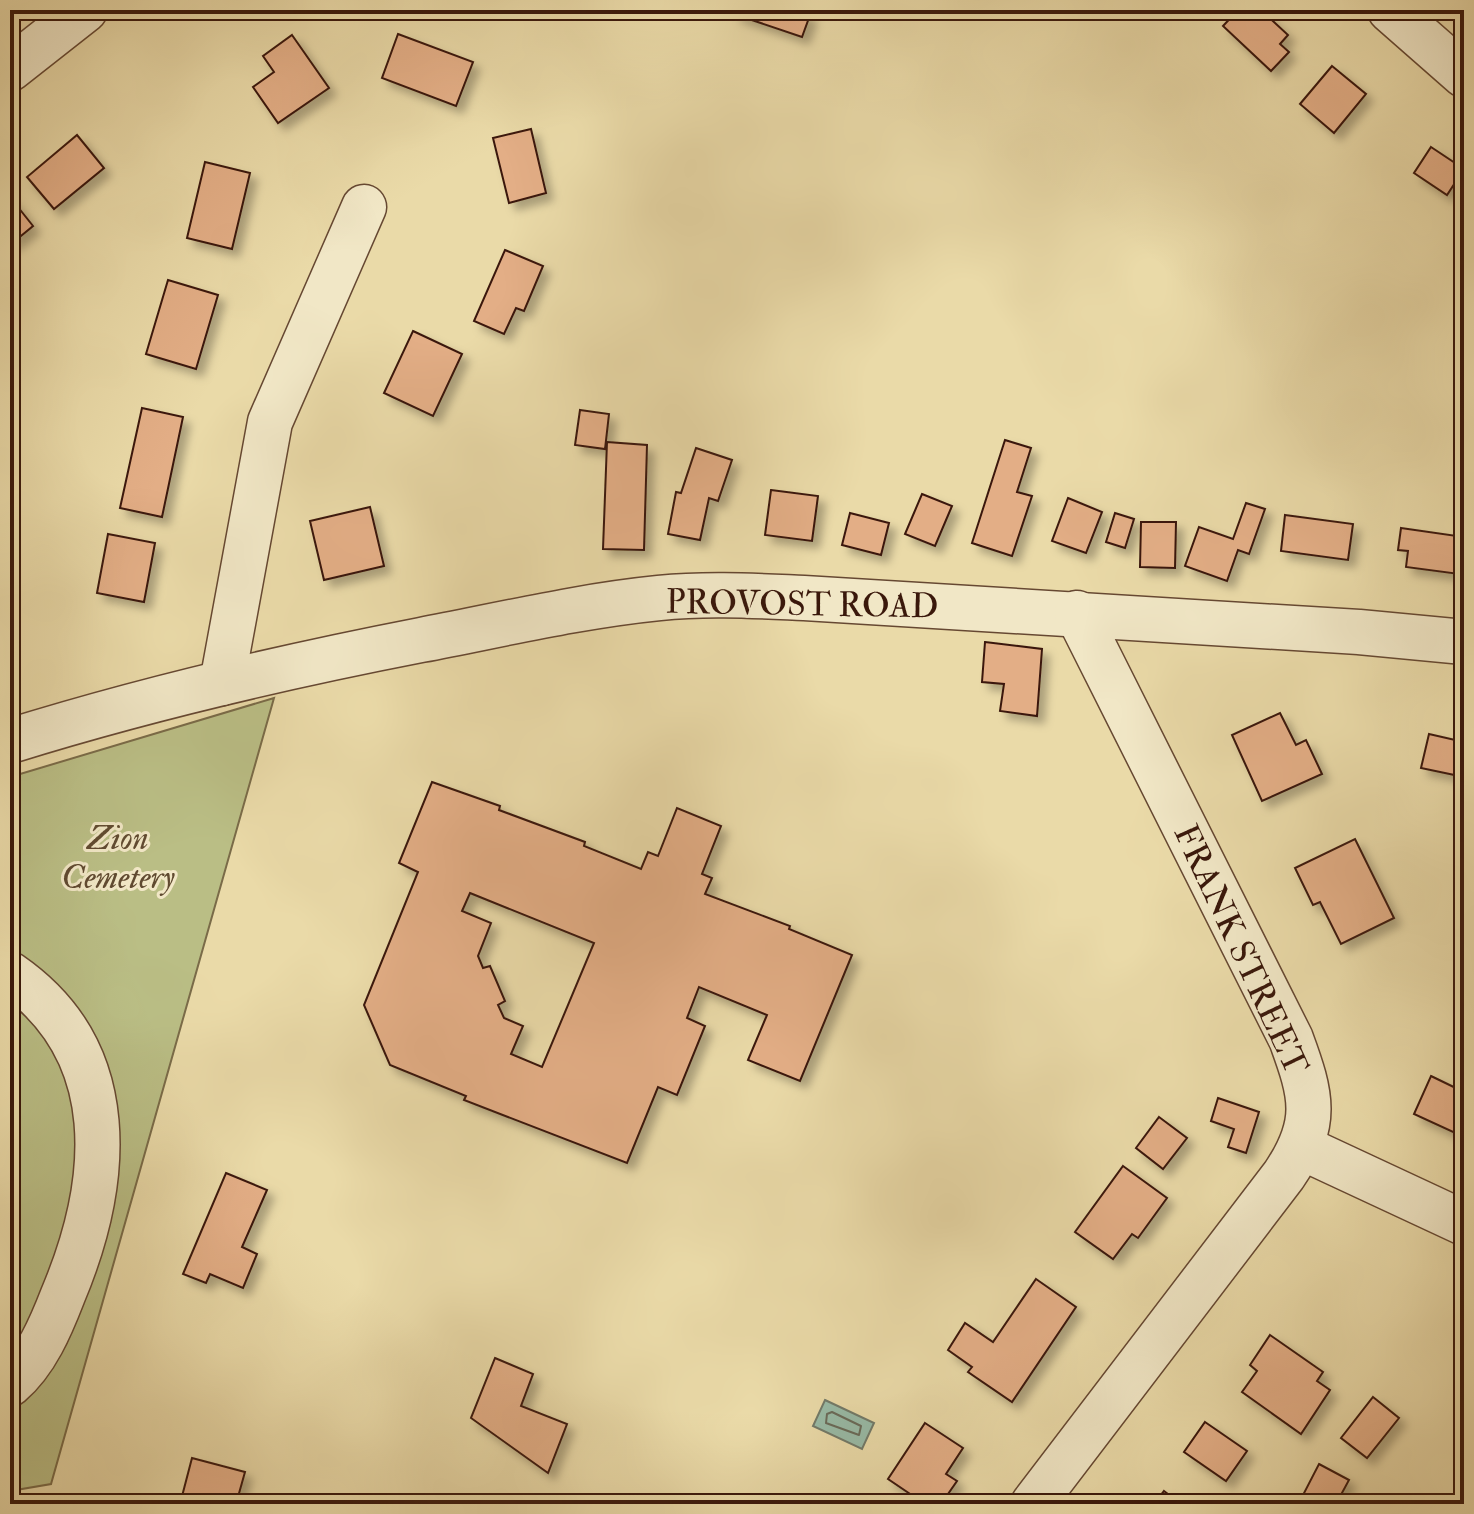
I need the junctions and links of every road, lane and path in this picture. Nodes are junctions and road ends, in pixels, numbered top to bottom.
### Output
1 (85, 10) edge
2 (1390, 10) edge
3 (10, 69) edge
4 (1464, 75) edge
5 (364, 207) dead end
6 (1077, 613) junction
7 (1464, 642) edge
8 (222, 683) junction
9 (10, 741) edge
10 (10, 974) edge
11 (1303, 1148) junction
12 (1464, 1223) edge
13 (10, 1384) edge
14 (1033, 1504) edge

1 - 3 street
2 - 4 street
5 - 8 street
6 - 7 street, PROVOST ROAD
6 - 8 street, PROVOST ROAD
6 - 11 street, FRANK STREET
8 - 9 street, PROVOST ROAD
10 - 13 street
11 - 12 street
11 - 14 street, FRANK STREET

